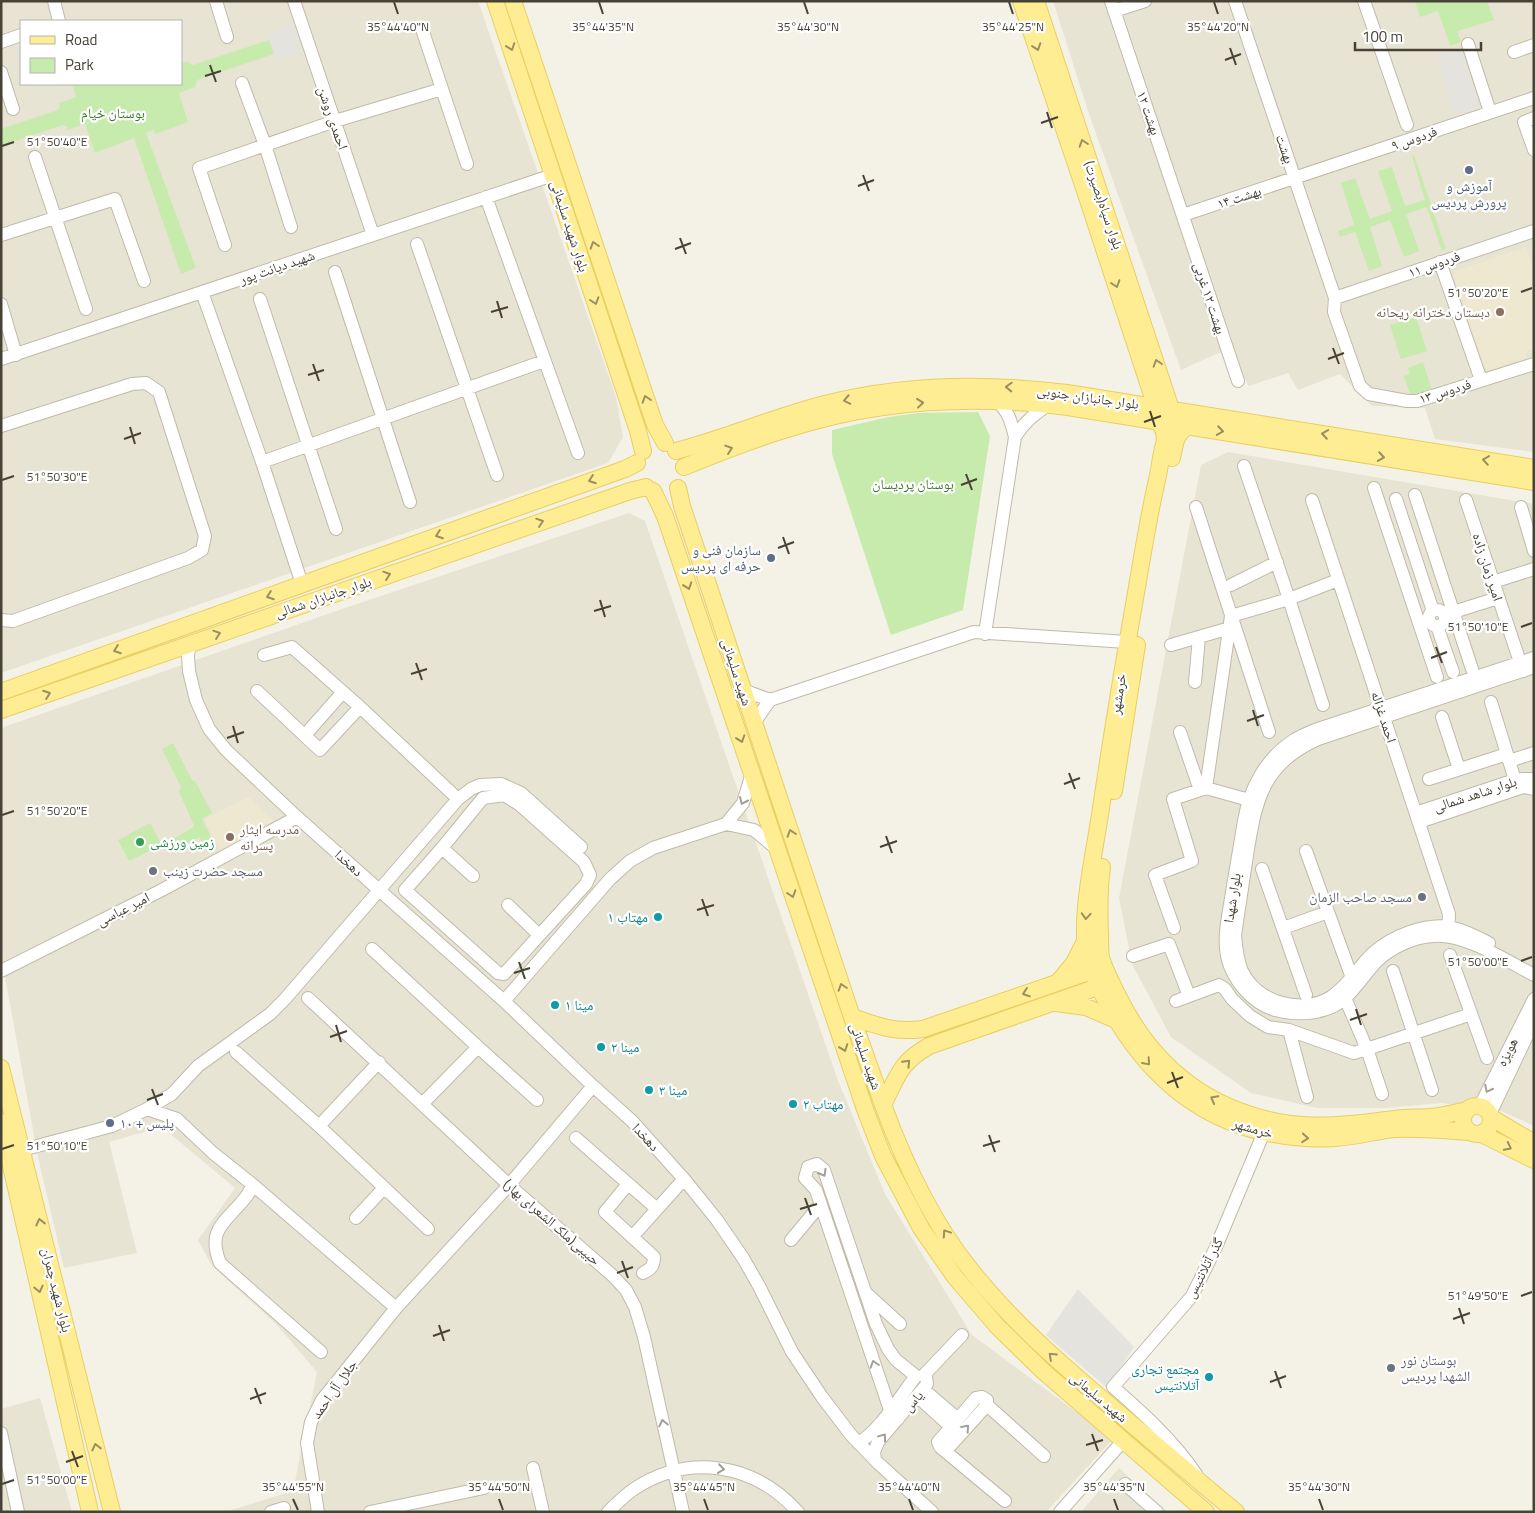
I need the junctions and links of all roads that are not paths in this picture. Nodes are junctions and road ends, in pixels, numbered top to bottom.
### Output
1 (54, 1) edge
2 (216, 1) edge
3 (294, 1) edge
4 (495, 1) edge
5 (513, 1) edge
6 (1021, 1) edge
7 (1036, 1) edge
8 (1144, 1) edge
9 (1235, 1) edge
10 (1364, 1) edge
11 (1113, 6) edge
12 (59, 20) edge
13 (422, 29) dead end
14 (20, 35) edge
15 (227, 37) dead end
16 (1, 42) edge
17 (1468, 44) dead end
18 (1534, 45) edge
19 (1514, 52) dead end
20 (1, 72) edge
21 (539, 79) junction
22 (242, 83) dead end
23 (523, 84) junction
24 (442, 89) junction
25 (1534, 98) edge
26 (13, 109) dead end
27 (1490, 112) junction
28 (1534, 118) edge
29 (335, 122) junction
30 (1406, 125) dead end
31 (265, 145) junction
32 (1534, 150) edge
33 (35, 158) dead end
34 (467, 164) dead end
35 (553, 175) junction
36 (1295, 178) junction
37 (1092, 192) junction
38 (486, 197) junction
39 (1183, 215) junction
40 (56, 218) junction
41 (291, 227) dead end
42 (1534, 231) edge
43 (1, 234) edge
44 (373, 235) junction
45 (417, 244) dead end
46 (225, 245) dead end
47 (1440, 262) junction
48 (334, 272) dead end
49 (144, 281) dead end
50 (202, 292) junction
51 (1335, 298) junction
52 (260, 299) dead end
53 (1, 304) edge
54 (86, 309) dead end
55 (16, 354) junction
56 (1, 360) edge
57 (544, 360) junction
58 (1534, 364) edge
59 (1481, 380) junction
60 (1238, 381) dead end
61 (468, 388) junction
62 (996, 400) junction
63 (1049, 404) junction
64 (383, 418) junction
65 (1165, 422) junction
66 (1, 426) edge
67 (1190, 426) junction
68 (1015, 437) junction
69 (308, 445) junction
70 (670, 447) junction
71 (578, 454) dead end
72 (640, 457) junction
73 (262, 462) junction
74 (1244, 466) dead end
75 (684, 467) junction
76 (1534, 468) edge
77 (497, 475) dead end
78 (1534, 482) edge
79 (678, 488) junction
80 (1374, 488) dead end
81 (650, 489) junction
82 (1415, 495) dead end
83 (1396, 499) dead end
84 (1312, 500) dead end
85 (1466, 500) dead end
86 (410, 502) dead end
87 (1521, 507) dead end
88 (1196, 508) dead end
89 (336, 529) dead end
90 (1534, 551) edge
91 (1277, 562) junction
92 (1534, 569) edge
93 (1338, 580) junction
94 (1493, 582) junction
95 (302, 584) junction
96 (1231, 585) dead end
97 (1498, 598) junction
98 (1290, 599) junction
99 (1436, 618) junction
100 (1, 620) edge
101 (1230, 622) junction
102 (985, 634) junction
103 (1199, 637) junction
104 (1127, 642) junction
105 (190, 643) junction
106 (1171, 645) dead end
107 (264, 655) dead end
108 (1534, 658) edge
109 (1525, 667) edge
110 (1472, 668) dead end
111 (1453, 672) dead end
112 (1437, 677) dead end
113 (1195, 682) dead end
114 (743, 690) junction
115 (257, 691) dead end
116 (1, 692) edge
117 (343, 692) junction
118 (770, 700) junction
119 (1492, 702) dead end
120 (1323, 705) dead end
121 (360, 707) junction
122 (1, 710) edge
123 (1382, 713) junction
124 (1442, 717) dead end
125 (754, 723) junction
126 (1180, 732) dead end
127 (1269, 732) dead end
128 (305, 735) junction
129 (1534, 752) edge
130 (1508, 757) junction
131 (1459, 769) junction
132 (752, 773) junction
133 (1429, 779) dead end
134 (1534, 779) edge
135 (1515, 780) junction
136 (1534, 788) edge
137 (1203, 789) junction
138 (458, 799) junction
139 (1249, 800) junction
140 (297, 816) junction
141 (1417, 817) junction
142 (726, 824) junction
143 (551, 827) junction
144 (581, 847) dead end
145 (442, 848) junction
146 (778, 851) junction
147 (1306, 851) dead end
148 (1262, 869) dead end
149 (473, 876) dead end
150 (380, 891) junction
151 (1235, 904) junction
152 (508, 905) dead end
153 (1328, 912) junction
154 (1174, 928) dead end
155 (1283, 928) junction
156 (1448, 931) junction
157 (539, 935) junction
158 (1086, 939) junction
159 (372, 949) dead end
160 (1450, 955) dead end
161 (1133, 956) dead end
162 (1534, 965) edge
163 (1098, 968) junction
164 (1365, 969) junction
165 (1394, 970) dead end
166 (1, 971) edge
167 (1534, 974) edge
168 (1352, 978) junction
169 (1058, 982) junction
170 (1106, 984) junction
171 (1343, 993) junction
172 (1306, 995) dead end
173 (1189, 996) junction
174 (308, 998) dead end
175 (1534, 998) edge
176 (504, 1001) junction
177 (1176, 1001) dead end
178 (1054, 1002) junction
179 (1471, 1014) junction
180 (852, 1017) junction
181 (1116, 1020) junction
182 (1534, 1021) edge
183 (1289, 1030) junction
184 (1413, 1032) junction
185 (478, 1047) junction
186 (1367, 1048) junction
187 (236, 1052) dead end
188 (1487, 1058) dead end
189 (379, 1062) junction
190 (1, 1068) edge
191 (593, 1086) junction
192 (1432, 1090) dead end
193 (172, 1094) junction
194 (1382, 1094) dead end
195 (1307, 1097) dead end
196 (537, 1100) dead end
197 (423, 1103) junction
198 (883, 1105) junction
199 (147, 1109) junction
200 (1482, 1112) junction
201 (177, 1119) junction
202 (1, 1122) edge
203 (319, 1126) junction
204 (1264, 1132) junction
205 (1475, 1133) junction
206 (576, 1138) dead end
207 (1534, 1143) edge
208 (22, 1150) junction
209 (1534, 1160) edge
210 (684, 1179) junction
211 (252, 1184) junction
212 (628, 1184) junction
213 (509, 1185) junction
214 (384, 1188) junction
215 (821, 1204) junction
216 (657, 1209) junction
217 (356, 1218) dead end
218 (428, 1229) dead end
219 (632, 1237) junction
220 (791, 1240) dead end
221 (643, 1273) dead end
222 (866, 1293) junction
223 (396, 1308) junction
224 (900, 1324) dead end
225 (962, 1335) dead end
226 (321, 1352) dead end
227 (922, 1389) junction
228 (987, 1405) junction
229 (894, 1414) junction
230 (954, 1423) junction
231 (1135, 1427) junction
232 (1, 1433) edge
233 (1124, 1441) junction
234 (858, 1442) junction
235 (945, 1450) junction
236 (1044, 1456) dead end
237 (874, 1460) junction
238 (533, 1468) dead end
239 (673, 1471) junction
240 (1201, 1483) junction
241 (1124, 1484) dead end
242 (484, 1488) dead end
243 (1004, 1501) dead end
244 (284, 1508) dead end
245 (411, 1508) edge
246 (18, 1512) edge
247 (90, 1512) edge
248 (112, 1512) edge
249 (271, 1512) edge
250 (318, 1512) edge
251 (370, 1512) edge
252 (544, 1512) edge
253 (608, 1512) edge
254 (683, 1512) edge
255 (798, 1512) edge
256 (932, 1512) edge
257 (1060, 1512) edge
258 (1157, 1512) edge
259 (1206, 1512) edge
260 (1236, 1512) edge

1 - 12 street
2 - 15 street
3 - 29 street, احمدی روشن
4 -> 23 main road, بلوار شهید سلیمانی
5 - 21 main road, بلوار شهید سلیمانی
6 -> 37 main road, بلوار سپاه(بصیرت)
37 -> 7 main road, بلوار سپاه(بصیرت)
8 - 11 street
9 - 36 street, بهشت
10 - 30 street
11 - 39 street, بهشت ۱۲
13 - 24 street
14 - 16 street
17 - 27 street
18 - 19 street
20 - 26 street
21 - 23 main road
70 -> 21 main road, بلوار شهید سلیمانی
22 - 31 street
23 - 35 main road, بلوار شهید سلیمانی
24 - 29 street
24 - 34 street
25 - 27 street, فردوس ۹
27 - 36 street, فردوس ۹
28 - 32 street
29 - 31 street
29 - 44 street, احمدی روشن
31 - 41 street
31 - 46 street
33 - 40 street
35 - 38 street, شهید دیانت پور
35 -> 72 main road, بلوار شهید سلیمانی
36 - 39 street, بهشت ۱۴
36 - 51 street, بهشت
37 - 65 main road, بلوار سپاه(بصیرت)
38 - 44 street, شهید دیانت پور
38 - 57 street
39 - 60 street, بهشت ۱۲ غربی
40 - 43 street
40 - 49 street
40 - 54 street
42 - 47 street, فردوس ۱۱
44 - 50 street, شهید دیانت پور
45 - 61 street
47 - 51 street, فردوس ۱۱
47 - 59 street
48 - 64 street
50 - 55 street, شهید دیانت پور
50 - 73 street
51 - 59 street, فردوس ۱۳
52 - 69 street
53 - 55 street
55 - 56 street, شهید دیانت پور
57 - 61 street
57 - 71 street
58 - 59 street, فردوس ۱۳
61 - 64 street
61 - 77 street
62 - 63 main road, بلوار جانبازان جنوبی
62 - 68 street
75 -> 62 main road, بلوار جانبازان جنوبی
63 - 65 main road, بلوار جانبازان جنوبی
63 - 68 street
64 - 69 street
64 - 86 street
65 - 67 main road, بلوار جانبازان جنوبی
65 - 67 main road
65 -> 70 main road, بلوار جانبازان جنوبی
76 -> 65 main road, بلوار جانبازان جنوبی
65 - 104 main road, خرمشهر
65 - 163 main road, خرمشهر
66 - 100 street
67 -> 78 main road, بلوار جانبازان جنوبی
68 - 102 street
69 - 73 street
69 - 89 street
70 - 72 main road
70 - 75 main road
72 - 81 main road
72 -> 95 main road, بلوار جانبازان شمالی
73 - 95 street
74 - 91 street
75 - 79 main road
79 - 81 main road
79 - 114 main road, شهید سلیمانی
80 - 99 street
105 -> 81 main road, بلوار جانبازان شمالی
81 -> 132 main road, شهید سلیمانی
82 - 99 street
83 - 99 street
84 - 93 street, احمد غزاله
85 - 94 street, امیر زمان زاده
87 - 90 street
88 - 101 street
91 - 96 street
91 - 98 street
92 - 94 street
93 - 98 street
93 - 123 street, احمد غزاله
94 - 97 street, امیر زمان زاده
95 -> 116 main road, بلوار جانبازان شمالی
97 - 99 street
97 - 109 street, امیر زمان زاده
98 - 101 street
98 - 120 street
99 - 110 street
99 - 111 street
99 - 112 street
101 - 103 street
101 - 127 street
101 - 137 street
102 - 104 street
102 - 118 street
103 - 106 street
103 - 113 street
104 -> 158 main road, خرمشهر
122 -> 105 main road, بلوار جانبازان شمالی
105 - 140 street, دهخدا
107 - 117 street
108 - 109 street, بلوار شهدا
109 - 123 street, بلوار شهدا
114 - 118 street
114 - 125 main road, شهید سلیمانی
115 - 128 street
117 - 121 street
117 - 128 street
118 - 125 street
119 - 130 street
121 - 128 street
121 - 138 street
123 - 139 street, بلوار شهدا
123 - 141 street, احمد غزاله
123 - 151 street, بلوار شهدا
124 - 131 street
180 -> 125 main road, شهید سلیمانی
126 - 137 street
129 - 130 street
130 - 131 street
130 - 135 street
131 - 133 street
132 -> 142 street
132 - 146 main road, شهید سلیمانی
134 - 135 street, بلوار شاهد شمالی
135 - 141 street, بلوار شاهد شمالی
136 - 141 street, بلوار شاهد شمالی
137 - 139 street
137 - 154 street
138 - 143 street
138 - 150 street
139 - 151 street, بلوار شهدا
140 - 150 street, دهخدا
140 - 166 street, امیر عباسی
141 - 156 street, احمد غزاله
142 - 146 street
142 - 176 street
143 - 144 street
143 - 145 street
143 - 157 street
145 - 149 street
145 - 157 street
146 -> 233 main road, شهید سلیمانی
147 - 153 street
148 - 155 street
150 - 176 street, دهخدا
150 - 193 street
151 - 171 street, بلوار شهدا
152 - 157 street
153 - 155 street
153 - 168 street
155 - 172 street
156 - 162 street, بلوار شهدا
156 - 164 street, بلوار شهدا
156 - 167 street, بلوار شهدا
158 - 163 main road, خرمشهر
158 - 169 main road
159 - 185 street
160 - 179 street
161 - 173 street
163 - 169 main road
163 - 170 main road, خرمشهر
164 - 168 street, بلوار شهدا
164 - 171 street, بلوار شهدا
165 - 184 street
168 - 171 street, بلوار شهدا
169 -> 180 main road
170 - 178 main road
170 - 181 main road, خرمشهر
200 -> 170 main road, خرمشهر
171 - 186 street
173 - 177 street
173 - 183 street
174 - 189 street, حبیبی(ملک الشعرای بهار)
175 -> 200 street, هویزه
176 - 191 street, دهخدا
178 - 181 main road
198 -> 178 main road
179 - 184 street
179 - 188 street
180 - 198 main road, شهید سلیمانی
181 -> 204 main road, خرمشهر
182 - 200 street, هویزه
183 - 186 street
183 - 195 street
184 - 186 street
184 - 192 street
185 - 196 street
185 - 197 street
186 - 194 street
187 - 203 street
189 - 197 street, حبیبی(ملک الشعرای بهار)
189 - 203 street
190 - 208 main road, بلوار شهید چمران
191 - 210 street, دهخدا
191 - 213 street, جلال آل احمد
193 - 199 street
193 - 201 street
197 - 213 street, حبیبی(ملک الشعرای بهار)
231 -> 198 main road, شهید سلیمانی
199 - 201 street
199 - 208 street
200 - 205 main road
200 - 205 main road
200 - 207 main road
201 - 211 street
202 -> 247 main road, بلوار شهید چمران
203 - 214 street
204 -> 205 main road, خرمشهر
204 - 240 street, گذر آتلانتیس
205 -> 209 main road
206 - 212 street
248 -> 208 main road, بلوار شهید چمران
210 - 216 street
210 - 234 street, دهخدا
211 - 223 street
211 - 226 street
212 - 216 street
212 - 219 street
213 - 223 street, جلال آل احمد
239 -> 213 street, حبیبی(ملک الشعرای بهار)
214 - 217 street
214 - 218 street
215 - 220 street
215 -> 222 street
229 -> 215 street
216 - 219 street
219 - 221 street
222 - 224 street
222 - 229 street, یاس
223 - 250 street, جلال آل احمد
225 - 227 street
227 - 229 street, یاس
227 - 230 street
228 - 230 street
235 -> 228 street
228 - 236 street
229 - 234 street
237 -> 229 street
230 - 235 street
231 - 233 main road
231 - 240 main road, شهید سلیمانی
232 - 246 street
233 - 257 street
233 - 259 main road, شهید سلیمانی
234 - 237 street, دهخدا
235 - 243 street
237 - 256 street, دهخدا
238 - 252 street
239 - 253 street
239 - 254 street, حبیبی(ملک الشعرای بهار)
239 -> 255 street
240 - 260 main road, شهید سلیمانی
241 - 258 street
242 - 245 street
244 - 249 street
245 - 251 street

